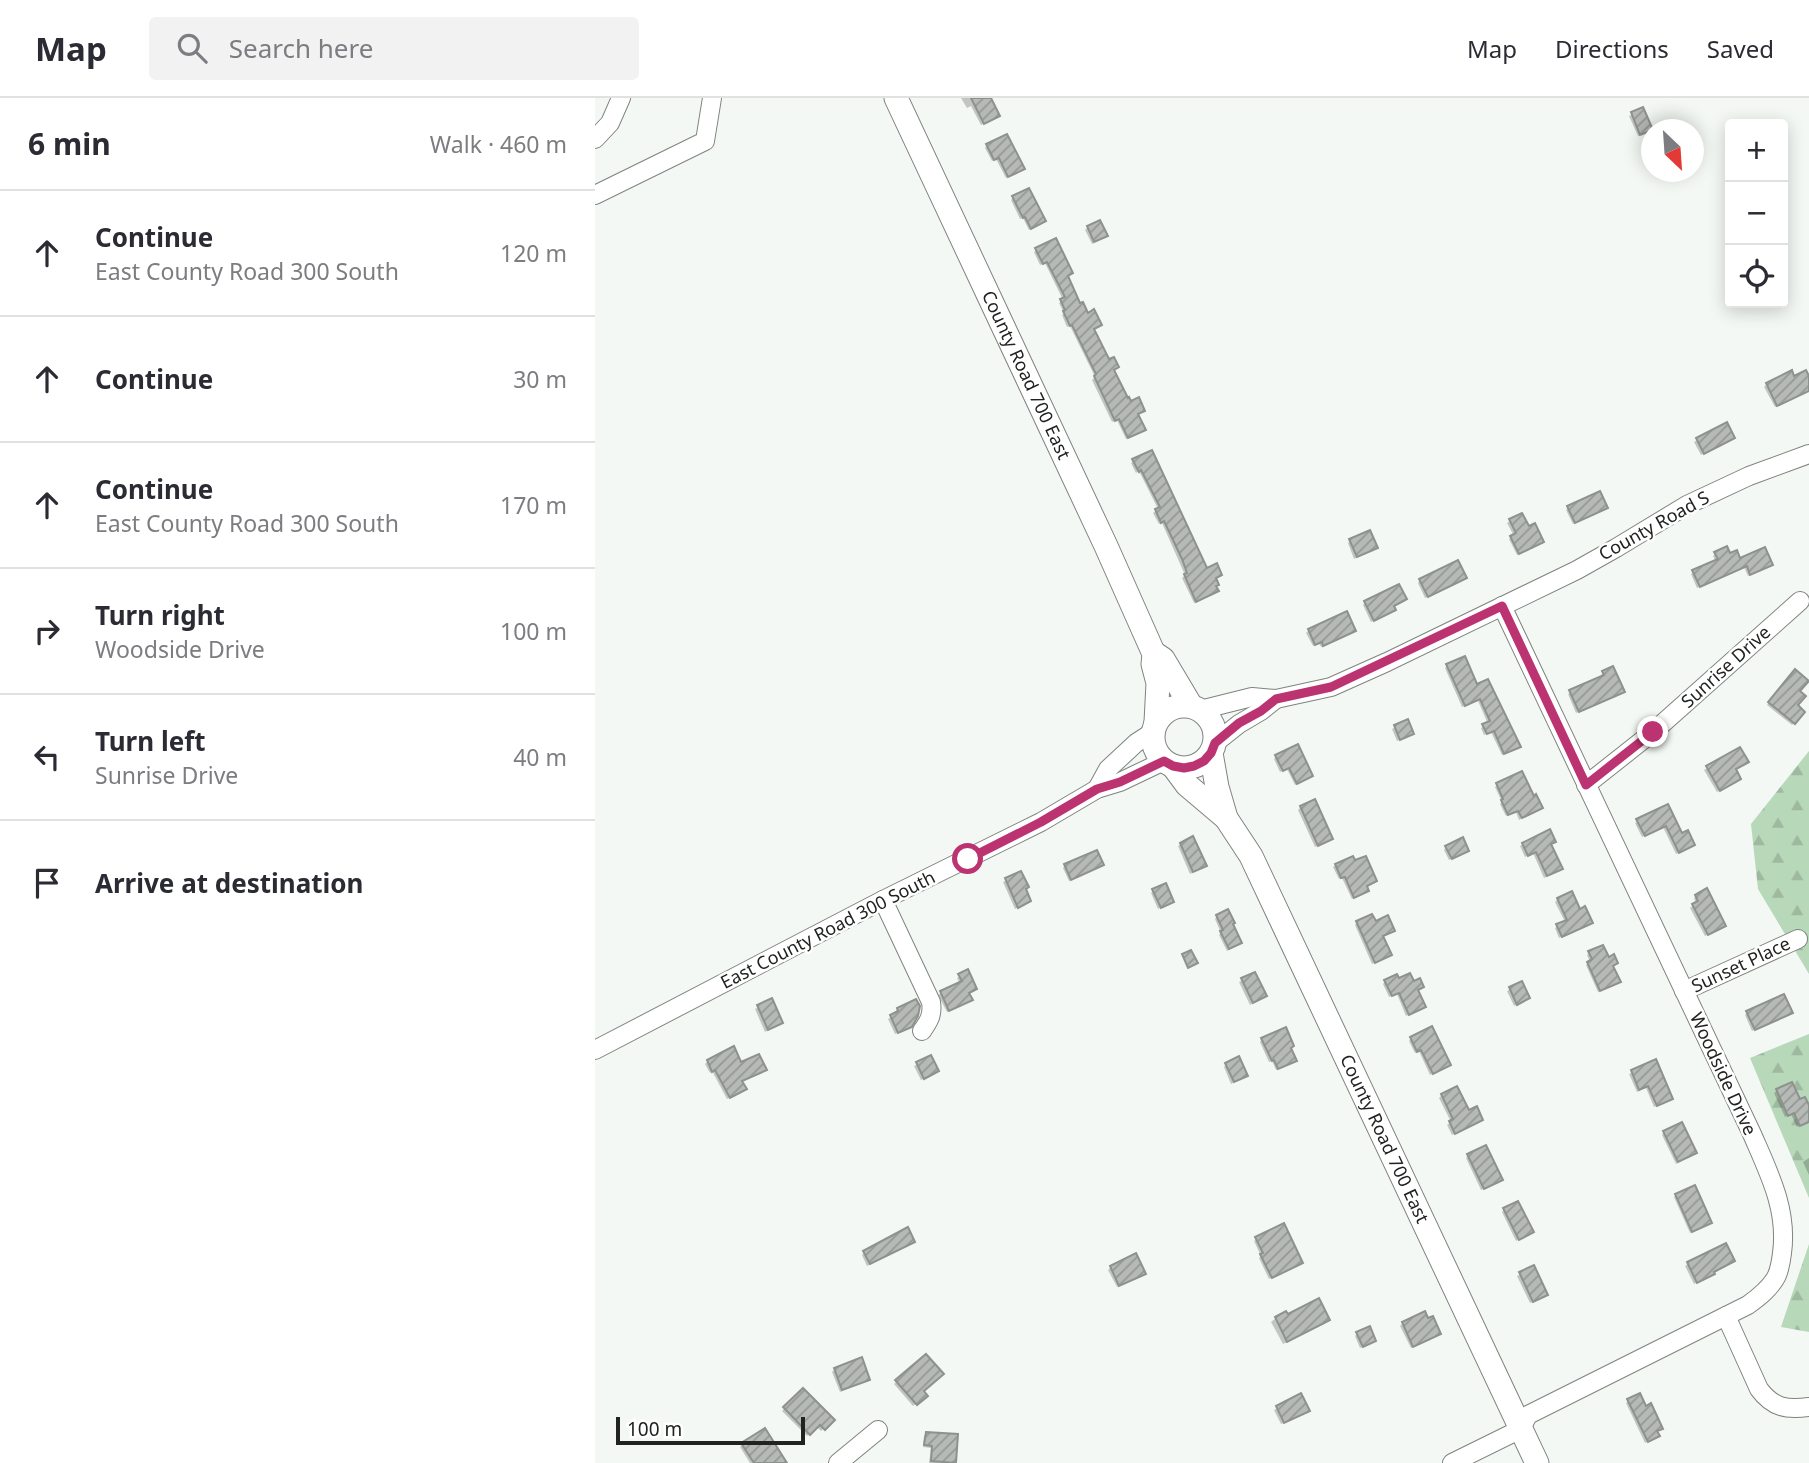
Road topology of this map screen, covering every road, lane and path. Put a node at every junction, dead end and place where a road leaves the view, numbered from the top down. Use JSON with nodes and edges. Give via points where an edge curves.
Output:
{"nodes":[{"id":1,"x":621,"y":98,"type":"edge"},
{"id":2,"x":712,"y":98,"type":"edge"},
{"id":3,"x":896,"y":98,"type":"edge"},
{"id":4,"x":595,"y":139,"type":"edge"},
{"id":5,"x":595,"y":195,"type":"edge"},
{"id":6,"x":1809,"y":454,"type":"edge"},
{"id":7,"x":1800,"y":601,"type":"dead end"},
{"id":8,"x":1502,"y":606,"type":"junction"},
{"id":9,"x":1154,"y":654,"type":"junction"},
{"id":10,"x":1276,"y":699,"type":"junction"},
{"id":11,"x":1195,"y":708,"type":"junction"},
{"id":12,"x":1155,"y":727,"type":"junction"},
{"id":13,"x":1213,"y":748,"type":"junction"},
{"id":14,"x":1168,"y":763,"type":"junction"},
{"id":15,"x":1586,"y":785,"type":"junction"},
{"id":16,"x":1097,"y":789,"type":"junction"},
{"id":17,"x":1226,"y":818,"type":"junction"},
{"id":18,"x":883,"y":900,"type":"junction"},
{"id":19,"x":1798,"y":939,"type":"dead end"},
{"id":20,"x":1684,"y":991,"type":"junction"},
{"id":21,"x":922,"y":1031,"type":"dead end"},
{"id":22,"x":595,"y":1049,"type":"edge"},
{"id":23,"x":1727,"y":1316,"type":"junction"},
{"id":24,"x":1809,"y":1408,"type":"edge"},
{"id":25,"x":1521,"y":1429,"type":"junction"},
{"id":26,"x":878,"y":1430,"type":"dead end"},
{"id":27,"x":838,"y":1463,"type":"edge"},
{"id":28,"x":1452,"y":1463,"type":"edge"},
{"id":29,"x":1537,"y":1463,"type":"edge"}],
"edges":[{"from":1,"to":4,"type":"street","via":[[610,123]]},
{"from":2,"to":5,"type":"street","via":[[705,141]]},
{"from":3,"to":9,"type":"main road","name":"County Road 700 East"},
{"from":6,"to":8,"type":"street","name":"County Road S","via":[[1687,505],[1616,548]]},
{"from":7,"to":15,"type":"street","name":"Sunrise Drive"},
{"from":8,"to":10,"type":"street","via":[[1331,687]]},
{"from":8,"to":15,"type":"street","name":"Woodside Drive"},
{"from":9,"to":11,"type":"main road","name":"County Road 700 East","via":[[1163,659]]},
{"from":9,"to":12,"type":"main road","name":"County Road 700 East","via":[[1158,683]]},
{"from":10,"to":11,"type":"street","via":[[1252,697]]},
{"from":10,"to":13,"type":"street","via":[[1239,723]]},
{"from":11,"to":12,"type":"main road","via":[[1171,708]]},
{"from":11,"to":13,"type":"main road","via":[[1213,724]]},
{"from":12,"to":14,"type":"main road","via":[[1153,743]]},
{"from":12,"to":16,"type":"street","name":"East County Road 300 South","via":[[1108,769]]},
{"from":13,"to":14,"type":"main road","via":[[1194,766]]},
{"from":13,"to":17,"type":"main road","name":"County Road 700 East"},
{"from":14,"to":16,"type":"street","name":"East County Road 300 South"},
{"from":14,"to":17,"type":"main road","name":"County Road 700 East"},
{"from":15,"to":20,"type":"street","name":"Woodside Drive"},
{"from":16,"to":18,"type":"street","name":"East County Road 300 South","via":[[1041,822]]},
{"from":17,"to":25,"type":"main road","name":"County Road 700 East","via":[[1251,856]]},
{"from":18,"to":21,"type":"street","via":[[931,1002],[933,1011]]},
{"from":18,"to":22,"type":"street","name":"East County Road 300 South"},
{"from":19,"to":20,"type":"street","name":"Sunset Place"},
{"from":20,"to":23,"type":"street","name":"Woodside Drive","via":[[1752,1134],[1783,1218],[1785,1236],[1776,1277],[1764,1293]]},
{"from":23,"to":24,"type":"street","via":[[1766,1398],[1783,1407]]},
{"from":23,"to":25,"type":"street","name":"Woodside Drive","via":[[1528,1415]]},
{"from":25,"to":28,"type":"street","name":"Woodside Drive"},
{"from":25,"to":29,"type":"main road","name":"County Road 700 East"},
{"from":26,"to":27,"type":"street"}]}
